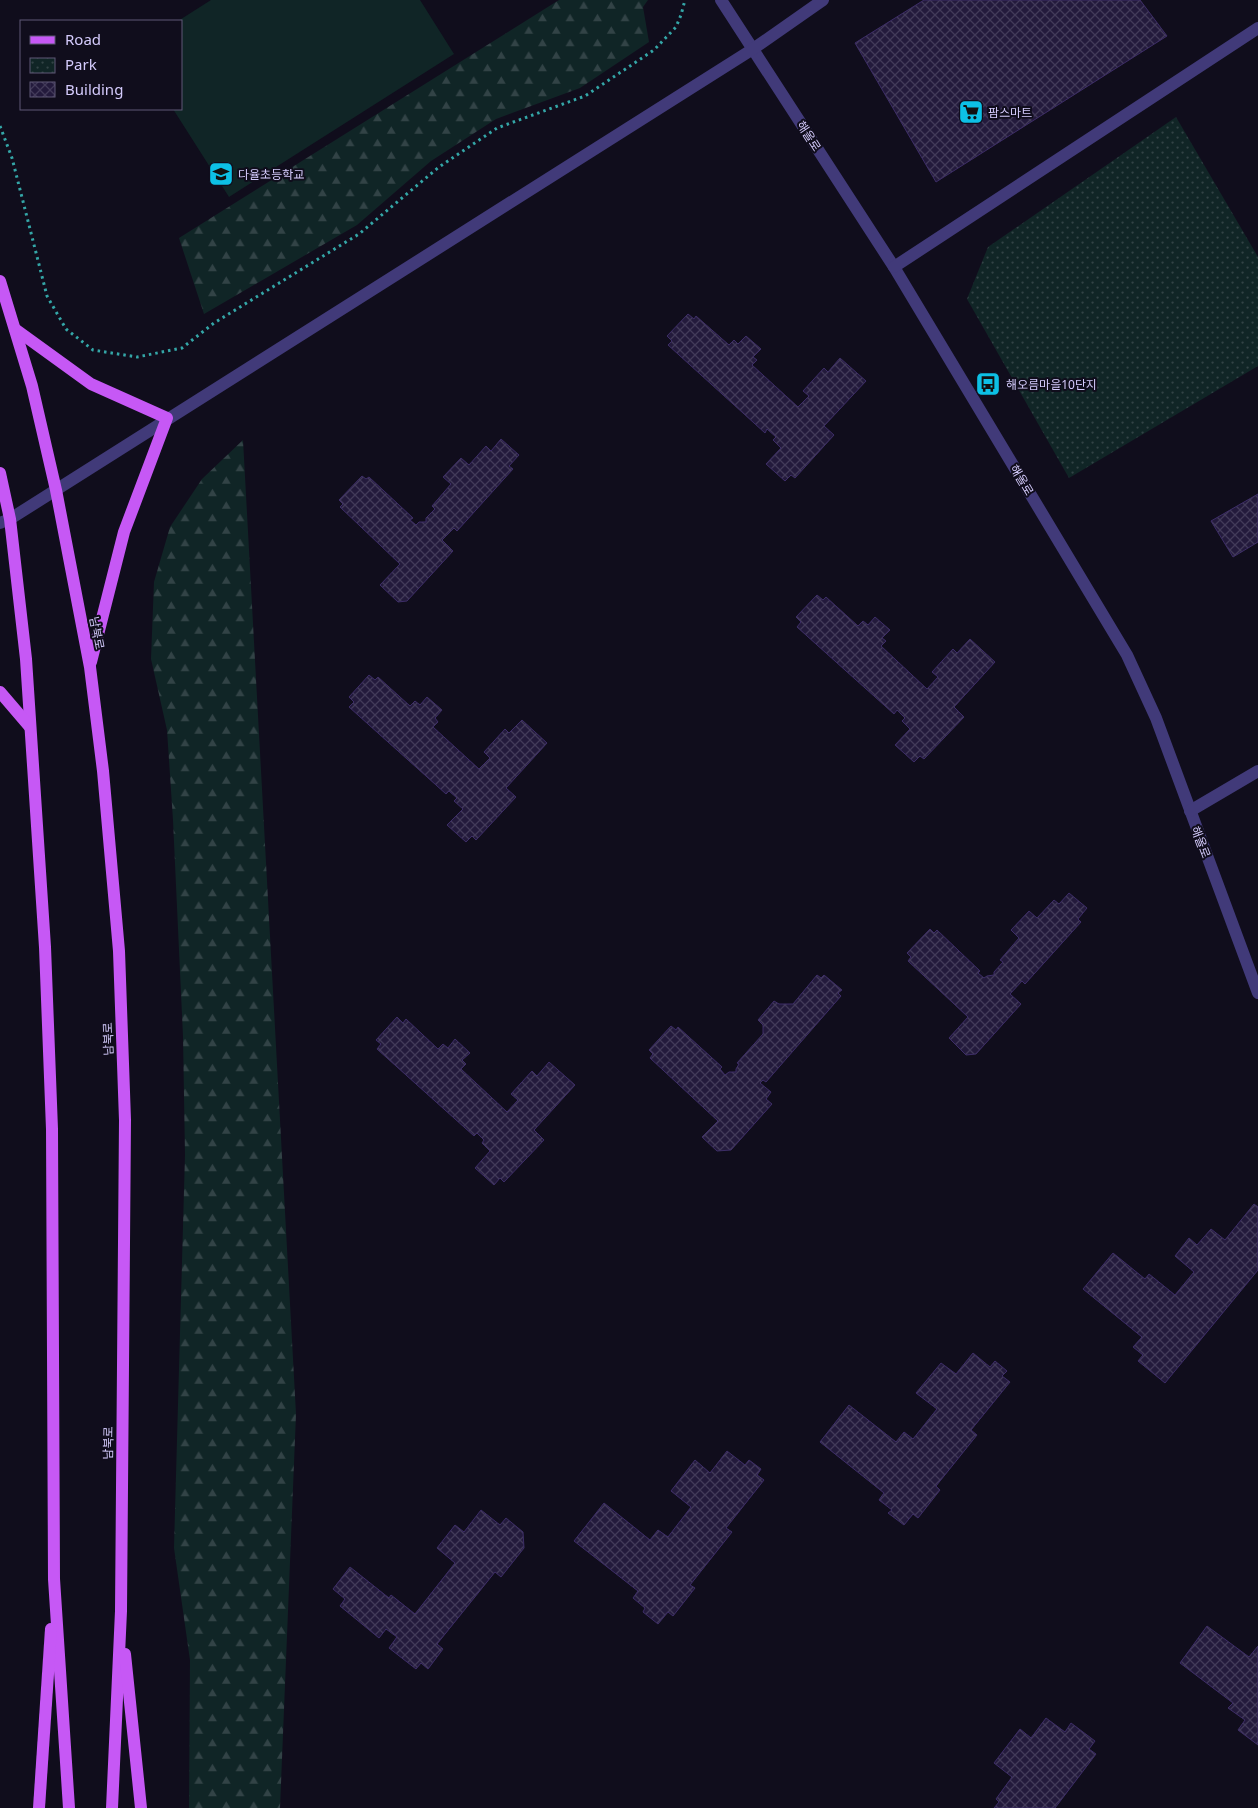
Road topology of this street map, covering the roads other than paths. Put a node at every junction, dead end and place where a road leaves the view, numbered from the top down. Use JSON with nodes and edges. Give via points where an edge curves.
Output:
{"nodes":[{"id":1,"x":721,"y":0,"type":"edge"},
{"id":2,"x":823,"y":0,"type":"edge"},
{"id":3,"x":1258,"y":28,"type":"edge"},
{"id":4,"x":753,"y":48,"type":"junction"},
{"id":5,"x":894,"y":267,"type":"junction"},
{"id":6,"x":0,"y":281,"type":"edge"},
{"id":7,"x":15,"y":328,"type":"junction"},
{"id":8,"x":167,"y":418,"type":"junction"},
{"id":9,"x":0,"y":473,"type":"edge"},
{"id":10,"x":56,"y":490,"type":"junction"},
{"id":11,"x":5,"y":521,"type":"edge"},
{"id":12,"x":90,"y":667,"type":"junction"},
{"id":13,"x":0,"y":692,"type":"edge"},
{"id":14,"x":30,"y":727,"type":"junction"},
{"id":15,"x":1258,"y":771,"type":"edge"},
{"id":16,"x":1190,"y":811,"type":"junction"},
{"id":17,"x":1258,"y":993,"type":"edge"},
{"id":18,"x":54,"y":1579,"type":"junction"},
{"id":19,"x":121,"y":1611,"type":"junction"},
{"id":20,"x":39,"y":1808,"type":"edge"},
{"id":21,"x":69,"y":1808,"type":"edge"},
{"id":22,"x":112,"y":1808,"type":"edge"},
{"id":23,"x":141,"y":1808,"type":"edge"}],
"edges":[{"from":1,"to":4,"type":"street","name":"해올로"},
{"from":2,"to":4,"type":"street"},
{"from":3,"to":5,"type":"street"},
{"from":4,"to":5,"type":"street","name":"해올로"},
{"from":4,"to":8,"type":"street"},
{"from":5,"to":16,"type":"street","name":"해올로","via":[[1127,655],[1156,718]]},
{"from":6,"to":7,"type":"main road","name":"남북로"},
{"from":7,"to":8,"type":"main road","via":[[91,384]]},
{"from":7,"to":10,"type":"main road","name":"남북로"},
{"from":8,"to":10,"type":"street"},
{"from":8,"to":12,"type":"main road","via":[[124,532]]},
{"from":9,"to":11,"type":"main road"},
{"from":10,"to":11,"type":"street"},
{"from":10,"to":12,"type":"main road","name":"남북로"},
{"from":11,"to":14,"type":"main road","via":[[26,659]]},
{"from":12,"to":19,"type":"main road","name":"남북로","via":[[119,951],[124,1100]]},
{"from":13,"to":14,"type":"main road"},
{"from":14,"to":18,"type":"main road","via":[[45,947],[52,1129]]},
{"from":15,"to":16,"type":"street"},
{"from":16,"to":17,"type":"street","name":"해올로"},
{"from":18,"to":20,"type":"main road"},
{"from":18,"to":21,"type":"main road"},
{"from":19,"to":22,"type":"main road","name":"남북로"},
{"from":19,"to":23,"type":"main road"}]}
